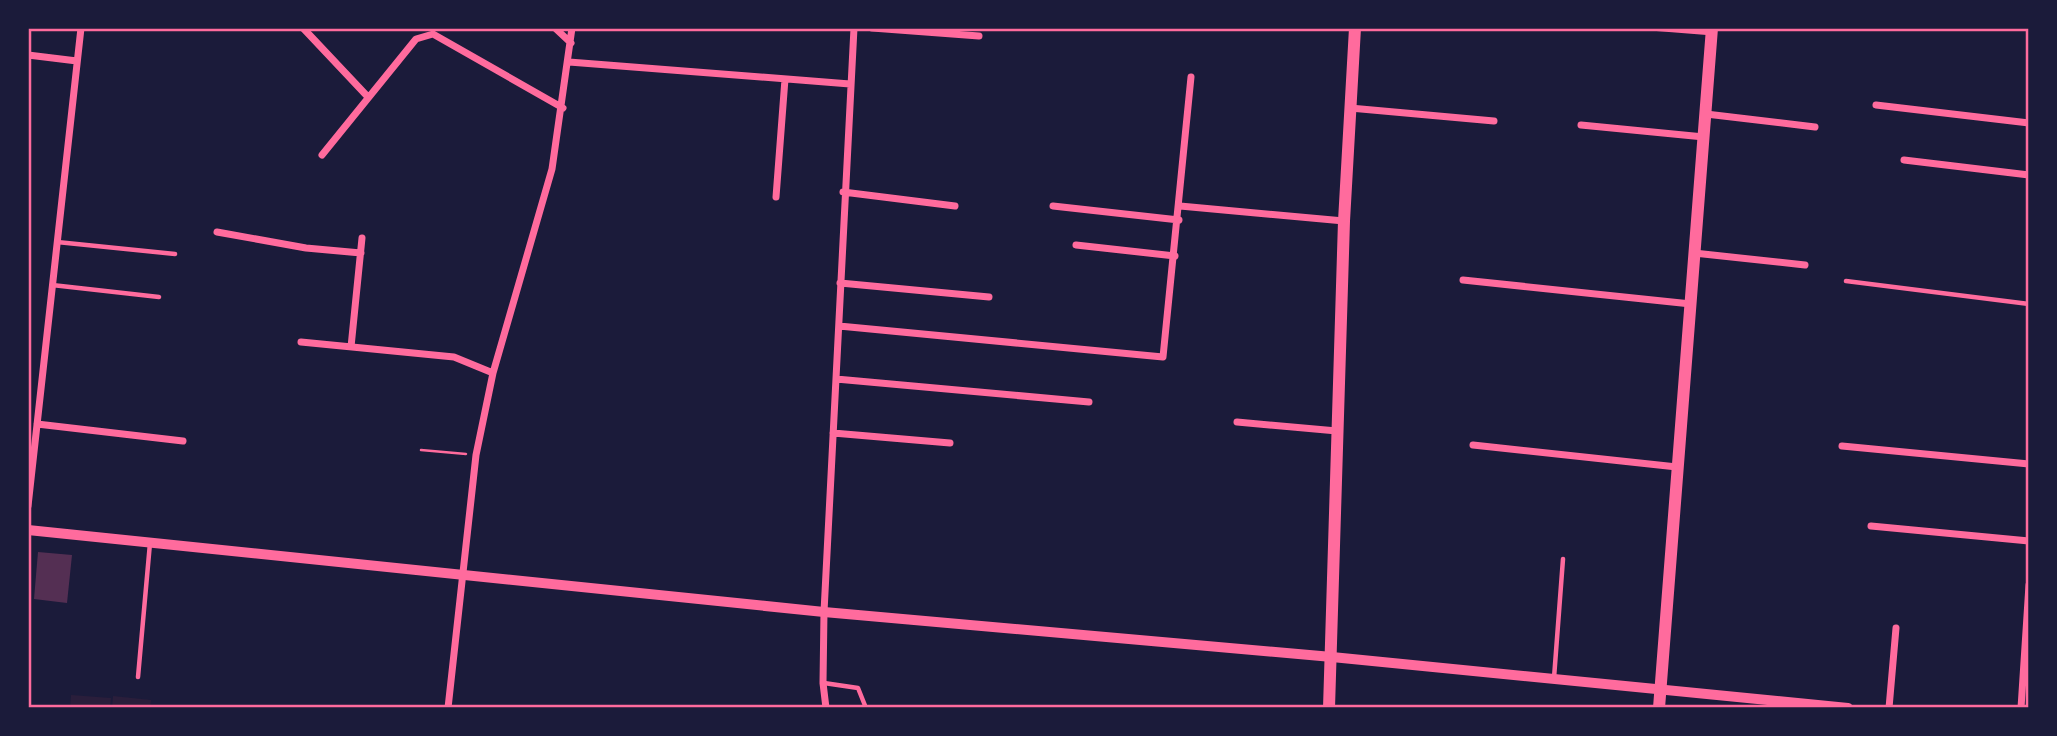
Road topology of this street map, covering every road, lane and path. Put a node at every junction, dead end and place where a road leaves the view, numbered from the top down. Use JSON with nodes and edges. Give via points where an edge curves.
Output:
{"nodes":[{"id":1,"x":81,"y":28,"type":"edge"},
{"id":2,"x":303,"y":28,"type":"edge"},
{"id":3,"x":555,"y":28,"type":"edge"},
{"id":4,"x":572,"y":28,"type":"edge"},
{"id":5,"x":854,"y":28,"type":"edge"},
{"id":6,"x":872,"y":28,"type":"edge"},
{"id":7,"x":1354,"y":28,"type":"edge"},
{"id":8,"x":1647,"y":28,"type":"edge"},
{"id":9,"x":1712,"y":30,"type":"edge"},
{"id":10,"x":979,"y":36,"type":"dead end"},
{"id":11,"x":571,"y":43,"type":"junction"},
{"id":12,"x":28,"y":55,"type":"edge"},
{"id":13,"x":77,"y":61,"type":"junction"},
{"id":14,"x":569,"y":62,"type":"junction"},
{"id":15,"x":1191,"y":77,"type":"dead end"},
{"id":16,"x":785,"y":79,"type":"junction"},
{"id":17,"x":850,"y":84,"type":"junction"},
{"id":18,"x":368,"y":97,"type":"junction"},
{"id":19,"x":1876,"y":105,"type":"dead end"},
{"id":20,"x":563,"y":108,"type":"junction"},
{"id":21,"x":1350,"y":108,"type":"junction"},
{"id":22,"x":1706,"y":114,"type":"junction"},
{"id":23,"x":1494,"y":121,"type":"dead end"},
{"id":24,"x":2029,"y":123,"type":"edge"},
{"id":25,"x":1581,"y":125,"type":"dead end"},
{"id":26,"x":1815,"y":127,"type":"dead end"},
{"id":27,"x":1704,"y":137,"type":"junction"},
{"id":28,"x":322,"y":155,"type":"dead end"},
{"id":29,"x":1904,"y":160,"type":"dead end"},
{"id":30,"x":2029,"y":175,"type":"edge"},
{"id":31,"x":843,"y":192,"type":"junction"},
{"id":32,"x":776,"y":197,"type":"dead end"},
{"id":33,"x":954,"y":206,"type":"dead end"},
{"id":34,"x":1052,"y":206,"type":"dead end"},
{"id":35,"x":1180,"y":206,"type":"junction"},
{"id":36,"x":1179,"y":220,"type":"junction"},
{"id":37,"x":1344,"y":221,"type":"junction"},
{"id":38,"x":217,"y":232,"type":"dead end"},
{"id":39,"x":362,"y":238,"type":"dead end"},
{"id":40,"x":55,"y":242,"type":"junction"},
{"id":41,"x":1076,"y":245,"type":"dead end"},
{"id":42,"x":360,"y":253,"type":"junction"},
{"id":43,"x":1694,"y":253,"type":"junction"},
{"id":44,"x":175,"y":254,"type":"dead end"},
{"id":45,"x":1175,"y":256,"type":"junction"},
{"id":46,"x":1805,"y":265,"type":"dead end"},
{"id":47,"x":1463,"y":280,"type":"dead end"},
{"id":48,"x":1846,"y":281,"type":"dead end"},
{"id":49,"x":840,"y":282,"type":"junction"},
{"id":50,"x":51,"y":285,"type":"junction"},
{"id":51,"x":159,"y":297,"type":"dead end"},
{"id":52,"x":989,"y":297,"type":"dead end"},
{"id":53,"x":1691,"y":304,"type":"junction"},
{"id":54,"x":2029,"y":304,"type":"edge"},
{"id":55,"x":839,"y":327,"type":"junction"},
{"id":56,"x":301,"y":342,"type":"dead end"},
{"id":57,"x":351,"y":347,"type":"junction"},
{"id":58,"x":493,"y":373,"type":"junction"},
{"id":59,"x":836,"y":379,"type":"junction"},
{"id":60,"x":1089,"y":402,"type":"dead end"},
{"id":61,"x":1237,"y":422,"type":"dead end"},
{"id":62,"x":37,"y":424,"type":"junction"},
{"id":63,"x":1337,"y":431,"type":"junction"},
{"id":64,"x":833,"y":433,"type":"junction"},
{"id":65,"x":183,"y":441,"type":"dead end"},
{"id":66,"x":950,"y":443,"type":"dead end"},
{"id":67,"x":1473,"y":445,"type":"dead end"},
{"id":68,"x":1842,"y":446,"type":"dead end"},
{"id":69,"x":421,"y":450,"type":"dead end"},
{"id":70,"x":476,"y":455,"type":"junction"},
{"id":71,"x":2029,"y":464,"type":"edge"},
{"id":72,"x":1677,"y":467,"type":"junction"},
{"id":73,"x":28,"y":506,"type":"edge"},
{"id":74,"x":1871,"y":526,"type":"dead end"},
{"id":75,"x":28,"y":530,"type":"edge"},
{"id":76,"x":2029,"y":541,"type":"edge"},
{"id":77,"x":150,"y":543,"type":"junction"},
{"id":78,"x":1563,"y":559,"type":"dead end"},
{"id":79,"x":461,"y":574,"type":"junction"},
{"id":80,"x":2029,"y":585,"type":"edge"},
{"id":81,"x":824,"y":612,"type":"junction"},
{"id":82,"x":1896,"y":628,"type":"dead end"},
{"id":83,"x":2028,"y":634,"type":"edge"},
{"id":84,"x":1332,"y":657,"type":"junction"},
{"id":85,"x":138,"y":677,"type":"dead end"},
{"id":86,"x":1554,"y":679,"type":"junction"},
{"id":87,"x":823,"y":682,"type":"junction"},
{"id":88,"x":1659,"y":689,"type":"junction"},
{"id":89,"x":448,"y":708,"type":"edge"},
{"id":90,"x":826,"y":708,"type":"edge"},
{"id":91,"x":866,"y":708,"type":"edge"},
{"id":92,"x":1329,"y":708,"type":"edge"},
{"id":93,"x":1659,"y":708,"type":"edge"},
{"id":94,"x":1848,"y":708,"type":"edge"},
{"id":95,"x":1889,"y":708,"type":"edge"},
{"id":96,"x":2021,"y":708,"type":"edge"}],
"edges":[{"from":1,"to":13,"type":"street"},
{"from":2,"to":18,"type":"street"},
{"from":3,"to":11,"type":"street"},
{"from":4,"to":11,"type":"street"},
{"from":5,"to":17,"type":"street"},
{"from":6,"to":10,"type":"street"},
{"from":7,"to":21,"type":"main road"},
{"from":8,"to":9,"type":"lane"},
{"from":9,"to":22,"type":"main road"},
{"from":11,"to":14,"type":"street"},
{"from":12,"to":13,"type":"street"},
{"from":13,"to":40,"type":"street"},
{"from":14,"to":16,"type":"street"},
{"from":14,"to":20,"type":"street"},
{"from":15,"to":35,"type":"street"},
{"from":16,"to":17,"type":"street"},
{"from":16,"to":32,"type":"street"},
{"from":17,"to":31,"type":"street"},
{"from":18,"to":20,"type":"street","via":[[416,39],[433,34]]},
{"from":18,"to":28,"type":"street"},
{"from":19,"to":24,"type":"street"},
{"from":20,"to":58,"type":"street","via":[[552,169]]},
{"from":21,"to":23,"type":"street"},
{"from":21,"to":37,"type":"main road"},
{"from":22,"to":26,"type":"street"},
{"from":22,"to":27,"type":"main road"},
{"from":25,"to":27,"type":"street"},
{"from":27,"to":43,"type":"main road"},
{"from":29,"to":30,"type":"street"},
{"from":31,"to":33,"type":"street"},
{"from":31,"to":49,"type":"street"},
{"from":34,"to":36,"type":"street"},
{"from":35,"to":36,"type":"street"},
{"from":35,"to":37,"type":"street"},
{"from":36,"to":45,"type":"street"},
{"from":37,"to":63,"type":"main road"},
{"from":38,"to":42,"type":"street"},
{"from":39,"to":42,"type":"street"},
{"from":40,"to":44,"type":"lane"},
{"from":40,"to":50,"type":"street"},
{"from":41,"to":45,"type":"street"},
{"from":42,"to":57,"type":"street"},
{"from":43,"to":46,"type":"street"},
{"from":43,"to":53,"type":"main road"},
{"from":45,"to":55,"type":"street","via":[[1166,350],[1161,358]]},
{"from":47,"to":53,"type":"street"},
{"from":48,"to":54,"type":"lane"},
{"from":49,"to":52,"type":"street"},
{"from":49,"to":55,"type":"street"},
{"from":50,"to":51,"type":"lane"},
{"from":50,"to":62,"type":"street"},
{"from":53,"to":72,"type":"main road"},
{"from":55,"to":59,"type":"street"},
{"from":56,"to":57,"type":"street"},
{"from":57,"to":58,"type":"street","via":[[454,357]]},
{"from":58,"to":70,"type":"street"},
{"from":59,"to":60,"type":"street"},
{"from":59,"to":64,"type":"street"},
{"from":61,"to":63,"type":"street"},
{"from":62,"to":65,"type":"street"},
{"from":62,"to":73,"type":"street"},
{"from":63,"to":84,"type":"main road"},
{"from":64,"to":66,"type":"street"},
{"from":64,"to":81,"type":"street"},
{"from":67,"to":72,"type":"street"},
{"from":68,"to":71,"type":"street"},
{"from":69,"to":70,"type":"path"},
{"from":70,"to":79,"type":"street"},
{"from":72,"to":88,"type":"main road"},
{"from":74,"to":76,"type":"street"},
{"from":75,"to":77,"type":"street"},
{"from":77,"to":79,"type":"street"},
{"from":77,"to":85,"type":"lane"},
{"from":78,"to":86,"type":"lane"},
{"from":79,"to":81,"type":"street"},
{"from":79,"to":89,"type":"street"},
{"from":80,"to":83,"type":"street"},
{"from":81,"to":84,"type":"street"},
{"from":81,"to":87,"type":"street"},
{"from":82,"to":95,"type":"street"},
{"from":83,"to":96,"type":"street"},
{"from":84,"to":86,"type":"street"},
{"from":84,"to":92,"type":"main road"},
{"from":86,"to":88,"type":"street"},
{"from":87,"to":90,"type":"street"},
{"from":87,"to":91,"type":"lane","via":[[859,688]]},
{"from":88,"to":93,"type":"main road"},
{"from":88,"to":94,"type":"street"}]}
